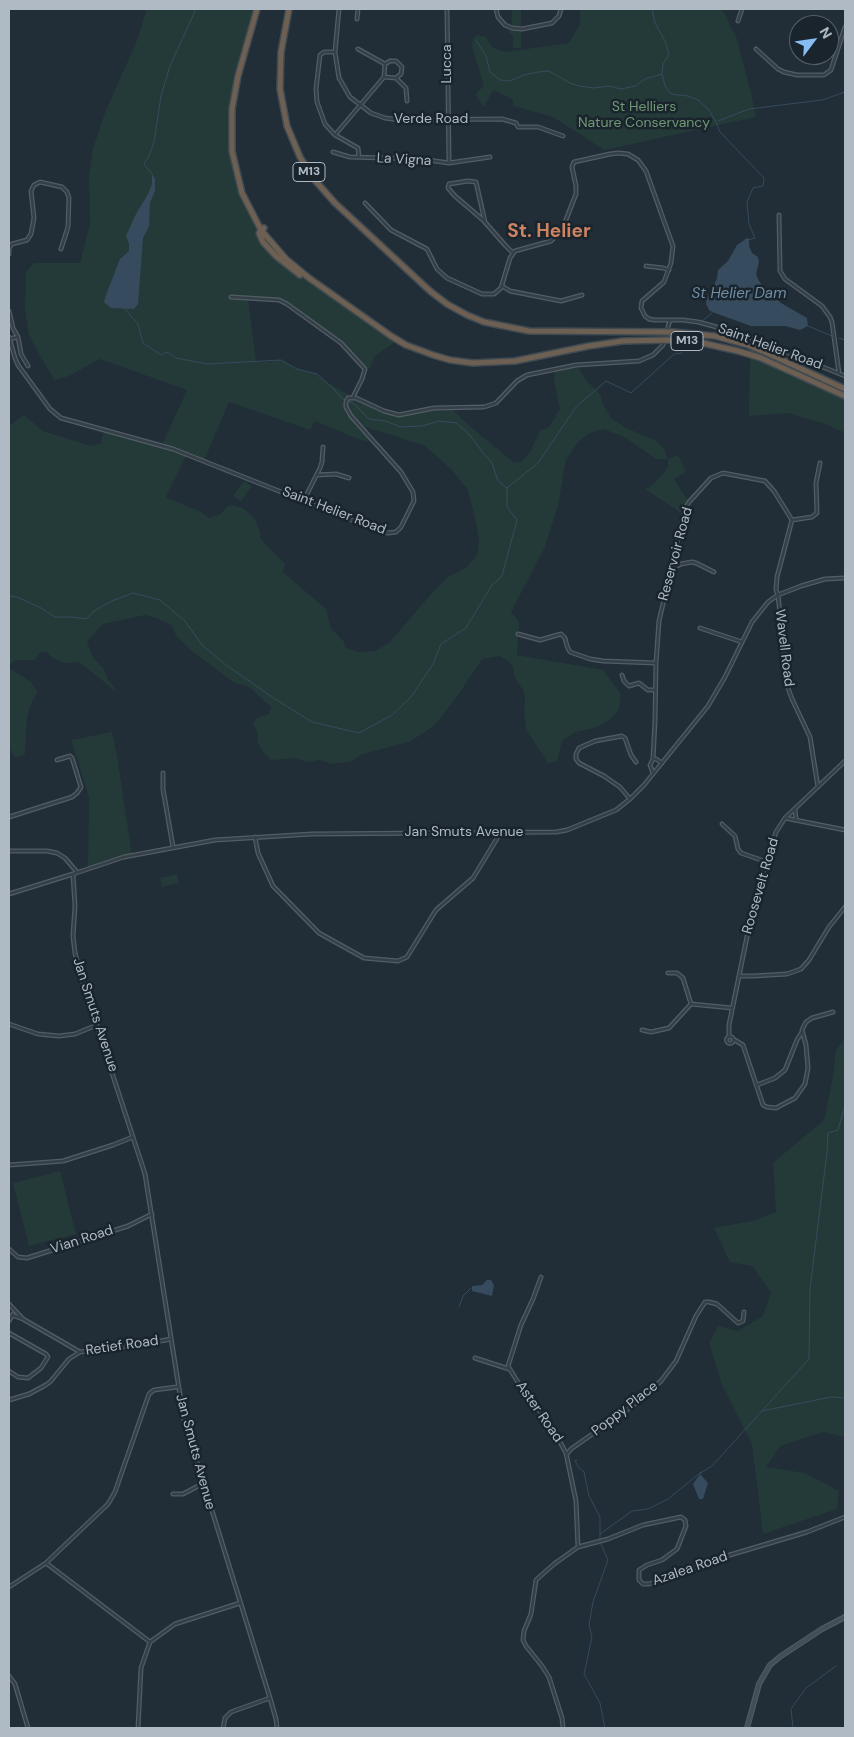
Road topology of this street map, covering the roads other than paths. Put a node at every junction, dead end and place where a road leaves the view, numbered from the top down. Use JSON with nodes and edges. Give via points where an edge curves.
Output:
{"nodes":[{"id":1,"x":257,"y":9,"type":"edge"},
{"id":2,"x":289,"y":9,"type":"edge"},
{"id":3,"x":339,"y":9,"type":"edge"},
{"id":4,"x":358,"y":9,"type":"edge"},
{"id":5,"x":448,"y":9,"type":"edge"},
{"id":6,"x":496,"y":9,"type":"edge"},
{"id":7,"x":561,"y":9,"type":"edge"},
{"id":8,"x":742,"y":9,"type":"edge"},
{"id":9,"x":357,"y":18,"type":"dead end"},
{"id":10,"x":738,"y":22,"type":"dead end"},
{"id":11,"x":845,"y":27,"type":"edge"},
{"id":12,"x":756,"y":49,"type":"dead end"},
{"id":13,"x":358,"y":50,"type":"dead end"},
{"id":14,"x":335,"y":52,"type":"junction"},
{"id":15,"x":384,"y":64,"type":"junction"},
{"id":16,"x":384,"y":78,"type":"junction"},
{"id":17,"x":396,"y":78,"type":"junction"},
{"id":18,"x":407,"y":101,"type":"dead end"},
{"id":19,"x":360,"y":106,"type":"junction"},
{"id":20,"x":448,"y":119,"type":"junction"},
{"id":21,"x":335,"y":135,"type":"junction"},
{"id":22,"x":563,"y":136,"type":"dead end"},
{"id":23,"x":333,"y":152,"type":"dead end"},
{"id":24,"x":359,"y":157,"type":"junction"},
{"id":25,"x":490,"y":157,"type":"dead end"},
{"id":26,"x":449,"y":162,"type":"junction"},
{"id":27,"x":365,"y":204,"type":"dead end"},
{"id":28,"x":779,"y":214,"type":"dead end"},
{"id":29,"x":485,"y":222,"type":"junction"},
{"id":30,"x":61,"y":249,"type":"dead end"},
{"id":31,"x":514,"y":252,"type":"junction"},
{"id":32,"x":9,"y":254,"type":"edge"},
{"id":33,"x":646,"y":266,"type":"dead end"},
{"id":34,"x":669,"y":270,"type":"junction"},
{"id":35,"x":502,"y":286,"type":"junction"},
{"id":36,"x":582,"y":295,"type":"dead end"},
{"id":37,"x":231,"y":297,"type":"dead end"},
{"id":38,"x":9,"y":311,"type":"edge"},
{"id":39,"x":670,"y":320,"type":"junction"},
{"id":40,"x":668,"y":327,"type":"tunnel mouth"},
{"id":41,"x":18,"y":337,"type":"junction"},
{"id":42,"x":9,"y":338,"type":"edge"},
{"id":43,"x":663,"y":346,"type":"tunnel mouth"},
{"id":44,"x":28,"y":366,"type":"dead end"},
{"id":45,"x":839,"y":373,"type":"junction"},
{"id":46,"x":845,"y":376,"type":"edge"},
{"id":47,"x":845,"y":389,"type":"edge"},
{"id":48,"x":845,"y":396,"type":"edge"},
{"id":49,"x":353,"y":397,"type":"junction"},
{"id":50,"x":323,"y":447,"type":"dead end"},
{"id":51,"x":820,"y":463,"type":"dead end"},
{"id":52,"x":318,"y":474,"type":"junction"},
{"id":53,"x":349,"y":478,"type":"dead end"},
{"id":54,"x":304,"y":500,"type":"junction"},
{"id":55,"x":792,"y":520,"type":"junction"},
{"id":56,"x":672,"y":569,"type":"junction"},
{"id":57,"x":714,"y":572,"type":"dead end"},
{"id":58,"x":845,"y":578,"type":"edge"},
{"id":59,"x":778,"y":595,"type":"junction"},
{"id":60,"x":700,"y":628,"type":"dead end"},
{"id":61,"x":518,"y":634,"type":"dead end"},
{"id":62,"x":742,"y":642,"type":"junction"},
{"id":63,"x":656,"y":663,"type":"junction"},
{"id":64,"x":622,"y":675,"type":"dead end"},
{"id":65,"x":656,"y":690,"type":"junction"},
{"id":66,"x":653,"y":759,"type":"junction"},
{"id":67,"x":57,"y":760,"type":"dead end"},
{"id":68,"x":845,"y":761,"type":"edge"},
{"id":69,"x":636,"y":762,"type":"dead end"},
{"id":70,"x":662,"y":763,"type":"junction"},
{"id":71,"x":163,"y":773,"type":"dead end"},
{"id":72,"x":654,"y":774,"type":"junction"},
{"id":73,"x":818,"y":787,"type":"junction"},
{"id":74,"x":630,"y":799,"type":"junction"},
{"id":75,"x":795,"y":808,"type":"junction"},
{"id":76,"x":9,"y":817,"type":"edge"},
{"id":77,"x":785,"y":818,"type":"junction"},
{"id":78,"x":796,"y":820,"type":"junction"},
{"id":79,"x":722,"y":824,"type":"dead end"},
{"id":80,"x":845,"y":830,"type":"edge"},
{"id":81,"x":501,"y":832,"type":"junction"},
{"id":82,"x":255,"y":837,"type":"junction"},
{"id":83,"x":173,"y":847,"type":"junction"},
{"id":84,"x":9,"y":851,"type":"edge"},
{"id":85,"x":767,"y":862,"type":"junction"},
{"id":86,"x":77,"y":872,"type":"junction"},
{"id":87,"x":73,"y":874,"type":"junction"},
{"id":88,"x":9,"y":894,"type":"edge"},
{"id":89,"x":845,"y":907,"type":"edge"},
{"id":90,"x":668,"y":973,"type":"dead end"},
{"id":91,"x":739,"y":976,"type":"junction"},
{"id":92,"x":691,"y":1004,"type":"junction"},
{"id":93,"x":732,"y":1008,"type":"junction"},
{"id":94,"x":833,"y":1012,"type":"dead end"},
{"id":95,"x":9,"y":1024,"type":"edge"},
{"id":96,"x":97,"y":1025,"type":"junction"},
{"id":97,"x":642,"y":1030,"type":"dead end"},
{"id":98,"x":802,"y":1032,"type":"junction"},
{"id":99,"x":729,"y":1037,"type":"junction"},
{"id":100,"x":733,"y":1039,"type":"junction"},
{"id":101,"x":757,"y":1085,"type":"junction"},
{"id":102,"x":134,"y":1137,"type":"junction"},
{"id":103,"x":9,"y":1164,"type":"edge"},
{"id":104,"x":152,"y":1214,"type":"junction"},
{"id":105,"x":9,"y":1249,"type":"edge"},
{"id":106,"x":541,"y":1277,"type":"dead end"},
{"id":107,"x":9,"y":1304,"type":"edge"},
{"id":108,"x":14,"y":1311,"type":"junction"},
{"id":109,"x":744,"y":1312,"type":"dead end"},
{"id":110,"x":12,"y":1315,"type":"junction"},
{"id":111,"x":23,"y":1319,"type":"junction"},
{"id":112,"x":9,"y":1321,"type":"edge"},
{"id":113,"x":9,"y":1334,"type":"edge"},
{"id":114,"x":170,"y":1339,"type":"junction"},
{"id":115,"x":80,"y":1352,"type":"junction"},
{"id":116,"x":475,"y":1358,"type":"dead end"},
{"id":117,"x":509,"y":1369,"type":"junction"},
{"id":118,"x":9,"y":1371,"type":"edge"},
{"id":119,"x":177,"y":1387,"type":"junction"},
{"id":120,"x":9,"y":1400,"type":"edge"},
{"id":121,"x":567,"y":1454,"type":"junction"},
{"id":122,"x":202,"y":1484,"type":"junction"},
{"id":123,"x":173,"y":1494,"type":"dead end"},
{"id":124,"x":845,"y":1517,"type":"edge"},
{"id":125,"x":578,"y":1547,"type":"junction"},
{"id":126,"x":46,"y":1564,"type":"junction"},
{"id":127,"x":9,"y":1587,"type":"edge"},
{"id":128,"x":240,"y":1604,"type":"junction"},
{"id":129,"x":845,"y":1617,"type":"edge"},
{"id":130,"x":150,"y":1642,"type":"junction"},
{"id":131,"x":9,"y":1676,"type":"edge"},
{"id":132,"x":270,"y":1698,"type":"junction"},
{"id":133,"x":28,"y":1728,"type":"edge"},
{"id":134,"x":138,"y":1728,"type":"edge"},
{"id":135,"x":224,"y":1728,"type":"edge"},
{"id":136,"x":277,"y":1728,"type":"edge"},
{"id":137,"x":563,"y":1728,"type":"edge"},
{"id":138,"x":747,"y":1728,"type":"edge"}],
"edges":[{"from":1,"to":48,"type":"highway","number":"M13","via":[[234,94],[231,129],[232,151],[249,208],[286,259],[391,336],[422,351],[468,363],[515,361],[623,341],[698,342],[738,351],[780,366]]},
{"from":2,"to":47,"type":"highway","number":"M13","via":[[281,52],[280,89],[287,126],[298,152],[313,178],[335,203],[447,304],[484,322],[512,329],[673,332],[722,338],[767,353]]},
{"from":3,"to":14,"type":"street","name":"Verde Road"},
{"from":4,"to":9,"type":"street"},
{"from":5,"to":20,"type":"street","name":"Lucca"},
{"from":6,"to":7,"type":"street","via":[[505,25],[522,29],[552,23]]},
{"from":8,"to":10,"type":"street"},
{"from":11,"to":12,"type":"street","via":[[831,70],[824,75],[784,72]]},
{"from":13,"to":15,"type":"street"},
{"from":14,"to":19,"type":"street","name":"Verde Road","via":[[341,83]]},
{"from":14,"to":21,"type":"street","name":"La Vigna","via":[[320,55],[316,93],[322,120]]},
{"from":15,"to":16,"type":"street"},
{"from":15,"to":17,"type":"street","via":[[392,60],[400,64],[401,72]]},
{"from":16,"to":17,"type":"street"},
{"from":16,"to":19,"type":"street"},
{"from":17,"to":18,"type":"street","via":[[406,88]]},
{"from":19,"to":20,"type":"street","name":"Verde Road","via":[[385,118]]},
{"from":19,"to":21,"type":"street"},
{"from":20,"to":22,"type":"street","name":"Verde Road","via":[[502,119],[514,122],[518,127],[538,127]]},
{"from":20,"to":26,"type":"street","name":"La Vigna"},
{"from":21,"to":24,"type":"street","name":"La Vigna","via":[[357,146]]},
{"from":23,"to":24,"type":"street","name":"La Vigna"},
{"from":24,"to":26,"type":"street","name":"La Vigna"},
{"from":25,"to":26,"type":"street","name":"La Vigna"},
{"from":27,"to":35,"type":"street","via":[[391,230],[427,249],[437,269],[447,278],[485,294],[494,294]]},
{"from":28,"to":45,"type":"street","via":[[780,271],[785,279],[822,306],[830,317]]},
{"from":29,"to":29,"type":"street","via":[[455,196],[449,184],[476,182]]},
{"from":29,"to":31,"type":"street"},
{"from":30,"to":32,"type":"street","via":[[68,227],[67,192],[62,187],[40,182],[31,191],[34,218],[31,234],[27,240],[12,244]]},
{"from":31,"to":34,"type":"street","via":[[553,240],[562,230],[576,194],[574,162],[622,153],[638,160],[648,175],[672,239],[673,258]]},
{"from":31,"to":35,"type":"street"},
{"from":33,"to":34,"type":"street"},
{"from":34,"to":39,"type":"street","name":"Saint Helier Road","via":[[661,285],[645,297],[641,308],[649,319]]},
{"from":35,"to":36,"type":"street","via":[[510,291],[561,301]]},
{"from":37,"to":49,"type":"street","via":[[279,300],[342,344],[365,369]]},
{"from":38,"to":41,"type":"street","via":[[12,328]]},
{"from":39,"to":40,"type":"street"},
{"from":39,"to":45,"type":"street","name":"Saint Helier Road","via":[[698,322],[739,333]]},
{"from":41,"to":42,"type":"street"},
{"from":41,"to":44,"type":"street","via":[[21,354]]},
{"from":42,"to":54,"type":"street","name":"Saint Helier Road","via":[[18,365],[50,409],[61,418],[174,449]]},
{"from":43,"to":49,"type":"street","via":[[654,355],[638,361],[576,365],[523,377],[498,402],[484,408],[442,408],[399,415]]},
{"from":45,"to":46,"type":"street","name":"Saint Helier Road"},
{"from":49,"to":54,"type":"street","name":"Saint Helier Road","via":[[346,404],[351,416],[410,486],[414,498],[410,510],[398,530],[388,533]]},
{"from":50,"to":52,"type":"street"},
{"from":51,"to":55,"type":"street","via":[[816,513],[812,517]]},
{"from":52,"to":53,"type":"street"},
{"from":52,"to":54,"type":"street"},
{"from":55,"to":56,"type":"street","name":"Reservoir Road","via":[[764,481],[723,473],[715,475],[685,509]]},
{"from":55,"to":59,"type":"street","via":[[775,584]]},
{"from":56,"to":57,"type":"street","via":[[696,562]]},
{"from":56,"to":63,"type":"street","name":"Reservoir Road","via":[[658,621]]},
{"from":58,"to":59,"type":"street","name":"Jan Smuts Avenue","via":[[815,582]]},
{"from":59,"to":62,"type":"street","name":"Jan Smuts Avenue","via":[[759,612]]},
{"from":59,"to":73,"type":"street","name":"Wavell Road","via":[[788,689],[809,734]]},
{"from":60,"to":62,"type":"street"},
{"from":61,"to":63,"type":"street","via":[[540,640],[561,634],[570,652],[590,659]]},
{"from":62,"to":70,"type":"street","name":"Jan Smuts Avenue","via":[[708,706]]},
{"from":63,"to":65,"type":"street","name":"Reservoir Road"},
{"from":64,"to":65,"type":"street","via":[[629,686],[639,683],[648,690]]},
{"from":65,"to":66,"type":"street","name":"Reservoir Road"},
{"from":66,"to":70,"type":"street"},
{"from":66,"to":72,"type":"street","name":"Reservoir Road","via":[[650,764]]},
{"from":67,"to":76,"type":"street","via":[[72,758],[81,787],[72,797]]},
{"from":68,"to":73,"type":"street","name":"Roosevelt Road"},
{"from":69,"to":74,"type":"street","via":[[622,736],[598,740],[576,751],[579,763],[620,787]]},
{"from":70,"to":72,"type":"street","name":"Jan Smuts Avenue"},
{"from":71,"to":83,"type":"street"},
{"from":72,"to":74,"type":"street","name":"Jan Smuts Avenue"},
{"from":73,"to":75,"type":"street","name":"Roosevelt Road"},
{"from":74,"to":81,"type":"street","name":"Jan Smuts Avenue","via":[[610,813],[565,831]]},
{"from":75,"to":77,"type":"street","name":"Roosevelt Road"},
{"from":75,"to":78,"type":"street"},
{"from":77,"to":78,"type":"street"},
{"from":77,"to":85,"type":"street","name":"Roosevelt Road","via":[[776,832]]},
{"from":78,"to":80,"type":"street"},
{"from":79,"to":85,"type":"street","via":[[735,836],[741,853]]},
{"from":81,"to":82,"type":"street","name":"Jan Smuts Avenue"},
{"from":81,"to":82,"type":"street","via":[[473,878],[436,910],[406,957],[398,961],[364,958],[319,933],[272,886]]},
{"from":82,"to":83,"type":"street","name":"Jan Smuts Avenue"},
{"from":83,"to":86,"type":"street","name":"Jan Smuts Avenue","via":[[124,856]]},
{"from":84,"to":86,"type":"street","via":[[57,853],[66,858]]},
{"from":85,"to":91,"type":"street","name":"Roosevelt Road"},
{"from":86,"to":87,"type":"street","name":"Jan Smuts Avenue"},
{"from":87,"to":88,"type":"street"},
{"from":87,"to":96,"type":"street","name":"Jan Smuts Avenue","via":[[75,953]]},
{"from":89,"to":91,"type":"street","via":[[801,969],[787,974]]},
{"from":90,"to":92,"type":"street","via":[[677,973],[683,978]]},
{"from":91,"to":93,"type":"street","name":"Roosevelt Road"},
{"from":92,"to":93,"type":"street"},
{"from":92,"to":97,"type":"street","via":[[670,1028],[651,1032]]},
{"from":93,"to":99,"type":"street","name":"Roosevelt Road"},
{"from":94,"to":98,"type":"street","via":[[809,1019]]},
{"from":95,"to":96,"type":"street","via":[[38,1034],[59,1036]]},
{"from":96,"to":102,"type":"street","name":"Jan Smuts Avenue"},
{"from":98,"to":101,"type":"street","via":[[785,1070]]},
{"from":98,"to":101,"type":"street","via":[[808,1074],[800,1093],[782,1105],[770,1108],[763,1105]]},
{"from":99,"to":100,"type":"street"},
{"from":99,"to":100,"type":"street","via":[[729,1043]]},
{"from":100,"to":101,"type":"street","via":[[742,1044]]},
{"from":102,"to":103,"type":"street","via":[[62,1160]]},
{"from":102,"to":104,"type":"street","name":"Jan Smuts Avenue"},
{"from":104,"to":105,"type":"street","name":"Vian Road","via":[[128,1226],[34,1256],[22,1258]]},
{"from":104,"to":114,"type":"street","name":"Jan Smuts Avenue"},
{"from":106,"to":117,"type":"street","name":"Aster Road","via":[[520,1328]]},
{"from":107,"to":108,"type":"street","name":"Retief Road"},
{"from":108,"to":110,"type":"street"},
{"from":108,"to":111,"type":"street","name":"Retief Road"},
{"from":109,"to":121,"type":"street","name":"Poppy Place","via":[[744,1319],[738,1323],[717,1304],[704,1304],[676,1361],[661,1381]]},
{"from":110,"to":111,"type":"street","name":"Retief Road"},
{"from":110,"to":112,"type":"street"},
{"from":111,"to":115,"type":"street","name":"Retief Road"},
{"from":113,"to":118,"type":"street","via":[[48,1357],[41,1368],[28,1378],[18,1377]]},
{"from":114,"to":115,"type":"street","name":"Retief Road"},
{"from":114,"to":119,"type":"street","name":"Jan Smuts Avenue"},
{"from":115,"to":120,"type":"street","via":[[69,1359],[50,1382],[29,1394]]},
{"from":116,"to":117,"type":"street"},
{"from":117,"to":121,"type":"street","name":"Aster Road","via":[[552,1427]]},
{"from":119,"to":122,"type":"street","name":"Jan Smuts Avenue"},
{"from":119,"to":126,"type":"street","via":[[154,1390],[149,1394],[112,1497]]},
{"from":121,"to":125,"type":"street","name":"Aster Road","via":[[576,1501]]},
{"from":122,"to":123,"type":"street","via":[[188,1492]]},
{"from":122,"to":128,"type":"street","name":"Jan Smuts Avenue"},
{"from":124,"to":125,"type":"street","name":"Azalea Road","via":[[647,1584],[639,1580],[639,1570],[667,1557],[676,1548],[686,1526],[681,1517],[643,1525]]},
{"from":125,"to":137,"type":"street","via":[[536,1580],[524,1635],[526,1646],[548,1677]]},
{"from":126,"to":127,"type":"street"},
{"from":126,"to":130,"type":"street"},
{"from":128,"to":130,"type":"street","via":[[175,1624]]},
{"from":128,"to":132,"type":"street","name":"Jan Smuts Avenue"},
{"from":129,"to":138,"type":"street","via":[[822,1629],[770,1666],[760,1681]]},
{"from":130,"to":134,"type":"street","via":[[140,1674]]},
{"from":131,"to":133,"type":"street","via":[[15,1684]]},
{"from":132,"to":135,"type":"street","via":[[231,1712],[225,1718]]},
{"from":132,"to":136,"type":"street","name":"Jan Smuts Avenue"}]}
